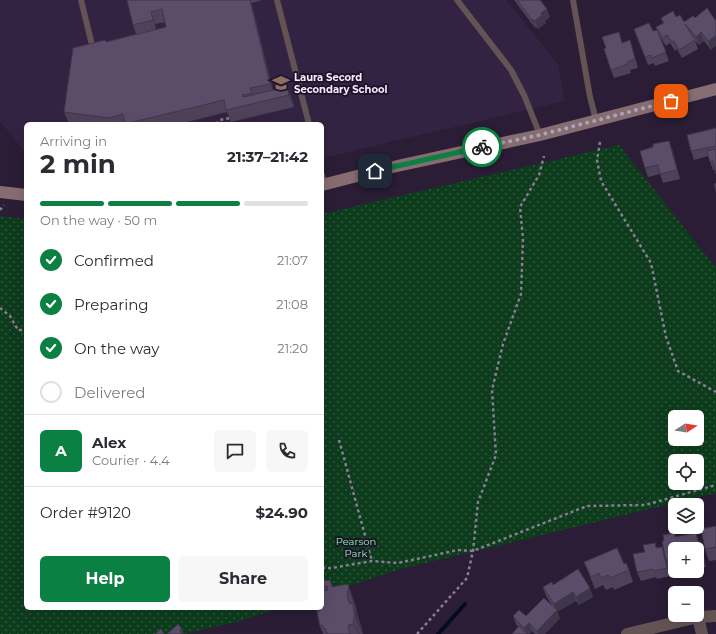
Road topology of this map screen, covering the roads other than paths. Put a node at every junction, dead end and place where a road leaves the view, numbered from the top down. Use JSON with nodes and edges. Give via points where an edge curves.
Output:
{"nodes":[{"id":1,"x":81,"y":0,"type":"edge"},
{"id":2,"x":277,"y":0,"type":"edge"},
{"id":3,"x":457,"y":0,"type":"edge"},
{"id":4,"x":573,"y":0,"type":"edge"},
{"id":5,"x":93,"y":49,"type":"edge"},
{"id":6,"x":716,"y":89,"type":"edge"},
{"id":7,"x":596,"y":120,"type":"junction"},
{"id":8,"x":309,"y":122,"type":"edge"},
{"id":9,"x":540,"y":135,"type":"junction"},
{"id":10,"x":324,"y":181,"type":"edge"},
{"id":11,"x":0,"y":192,"type":"edge"},
{"id":12,"x":24,"y":195,"type":"edge"},
{"id":13,"x":716,"y":616,"type":"edge"},
{"id":14,"x":704,"y":617,"type":"edge"},
{"id":15,"x":677,"y":622,"type":"edge"},
{"id":16,"x":699,"y":622,"type":"edge"},
{"id":17,"x":627,"y":634,"type":"edge"},
{"id":18,"x":702,"y":634,"type":"edge"}],
"edges":[{"from":1,"to":5,"type":"lane"},
{"from":2,"to":8,"type":"lane"},
{"from":3,"to":9,"type":"lane","via":[[511,70]]},
{"from":4,"to":7,"type":"lane"},
{"from":6,"to":7,"type":"main road"},
{"from":7,"to":9,"type":"main road"},
{"from":9,"to":10,"type":"main road"},
{"from":11,"to":12,"type":"main road"},
{"from":13,"to":14,"type":"street"},
{"from":15,"to":17,"type":"street"},
{"from":16,"to":18,"type":"street"}]}
